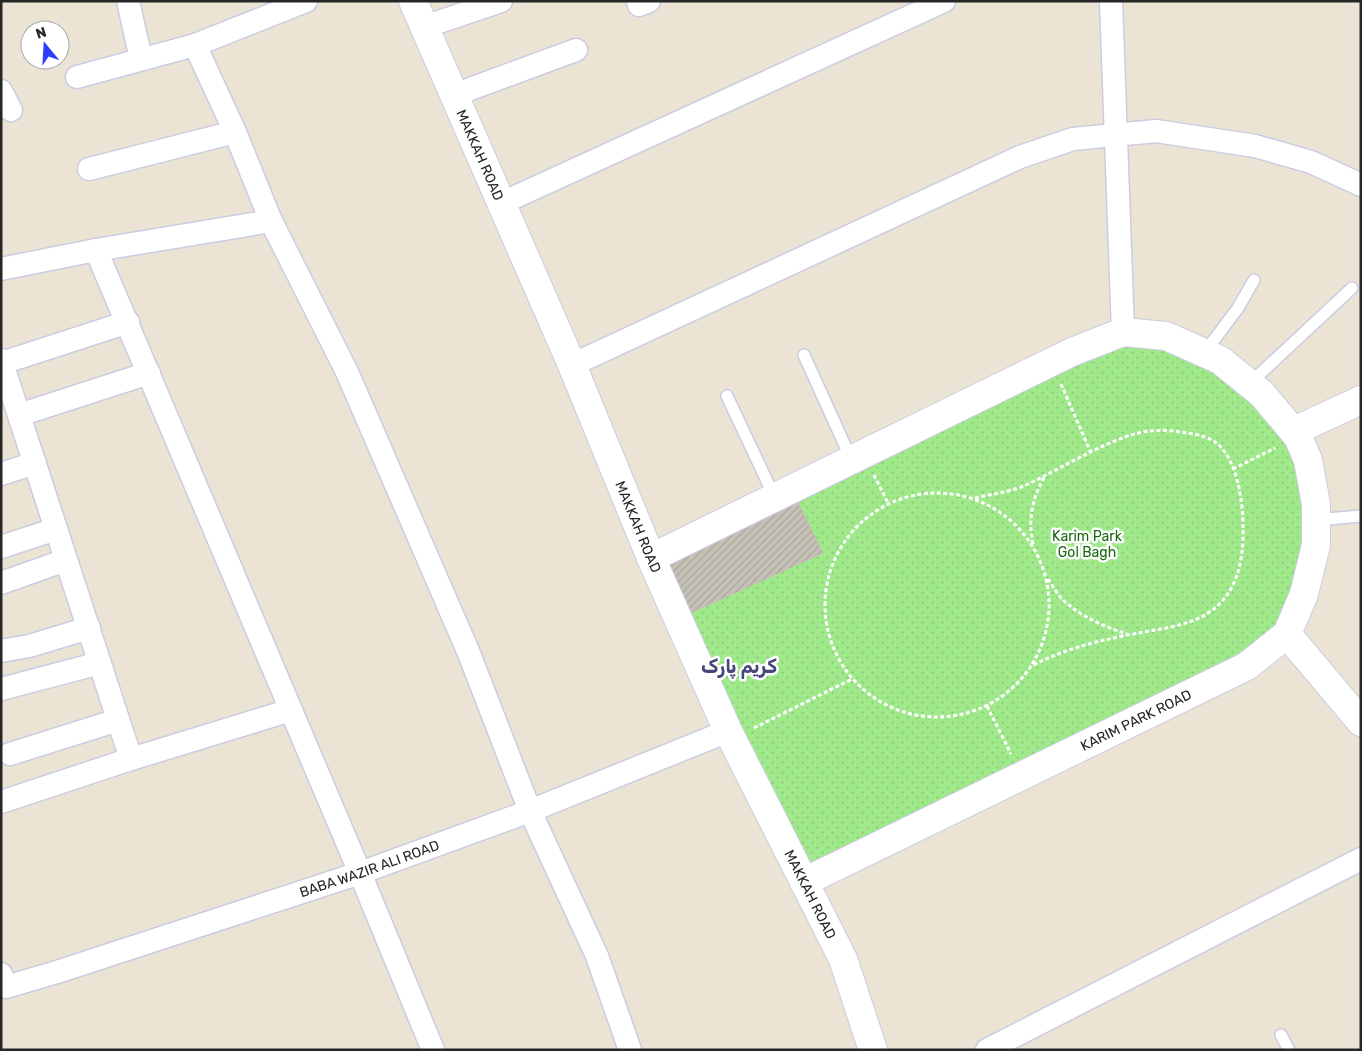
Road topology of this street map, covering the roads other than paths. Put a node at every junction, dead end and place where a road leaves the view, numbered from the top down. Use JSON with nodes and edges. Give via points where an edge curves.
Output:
{"nodes":[{"id":1,"x":128,"y":1,"type":"edge"},
{"id":2,"x":306,"y":1,"type":"edge"},
{"id":3,"x":413,"y":1,"type":"edge"},
{"id":4,"x":501,"y":1,"type":"edge"},
{"id":5,"x":1111,"y":1,"type":"edge"},
{"id":6,"x":932,"y":4,"type":"edge"},
{"id":7,"x":424,"y":26,"type":"junction"},
{"id":8,"x":195,"y":46,"type":"junction"},
{"id":9,"x":576,"y":50,"type":"dead end"},
{"id":10,"x":142,"y":59,"type":"junction"},
{"id":11,"x":77,"y":77,"type":"dead end"},
{"id":12,"x":454,"y":95,"type":"junction"},
{"id":13,"x":235,"y":132,"type":"junction"},
{"id":14,"x":1116,"y":134,"type":"junction"},
{"id":15,"x":89,"y":169,"type":"dead end"},
{"id":16,"x":1361,"y":185,"type":"edge"},
{"id":17,"x":502,"y":204,"type":"junction"},
{"id":18,"x":271,"y":221,"type":"junction"},
{"id":19,"x":96,"y":250,"type":"junction"},
{"id":20,"x":1,"y":268,"type":"edge"},
{"id":21,"x":1254,"y":280,"type":"dead end"},
{"id":22,"x":1352,"y":288,"type":"dead end"},
{"id":23,"x":128,"y":322,"type":"junction"},
{"id":24,"x":1123,"y":332,"type":"junction"},
{"id":25,"x":1204,"y":353,"type":"junction"},
{"id":26,"x":804,"y":355,"type":"dead end"},
{"id":27,"x":2,"y":362,"type":"edge"},
{"id":28,"x":572,"y":364,"type":"junction"},
{"id":29,"x":149,"y":373,"type":"junction"},
{"id":30,"x":1249,"y":384,"type":"junction"},
{"id":31,"x":727,"y":396,"type":"dead end"},
{"id":32,"x":1361,"y":400,"type":"edge"},
{"id":33,"x":19,"y":414,"type":"junction"},
{"id":34,"x":1361,"y":419,"type":"edge"},
{"id":35,"x":1298,"y":438,"type":"junction"},
{"id":36,"x":858,"y":458,"type":"junction"},
{"id":37,"x":35,"y":463,"type":"junction"},
{"id":38,"x":1,"y":474,"type":"edge"},
{"id":39,"x":775,"y":498,"type":"junction"},
{"id":40,"x":1361,"y":516,"type":"edge"},
{"id":41,"x":1316,"y":520,"type":"junction"},
{"id":42,"x":56,"y":529,"type":"junction"},
{"id":43,"x":1,"y":548,"type":"edge"},
{"id":44,"x":651,"y":558,"type":"junction"},
{"id":45,"x":66,"y":560,"type":"junction"},
{"id":46,"x":1,"y":583,"type":"edge"},
{"id":47,"x":89,"y":628,"type":"junction"},
{"id":48,"x":1287,"y":634,"type":"junction"},
{"id":49,"x":1,"y":651,"type":"edge"},
{"id":50,"x":100,"y":663,"type":"junction"},
{"id":51,"x":1,"y":689,"type":"edge"},
{"id":52,"x":291,"y":710,"type":"junction"},
{"id":53,"x":118,"y":720,"type":"junction"},
{"id":54,"x":1361,"y":722,"type":"edge"},
{"id":55,"x":730,"y":735,"type":"junction"},
{"id":56,"x":10,"y":754,"type":"dead end"},
{"id":57,"x":131,"y":759,"type":"junction"},
{"id":58,"x":1,"y":802,"type":"edge"},
{"id":59,"x":530,"y":811,"type":"junction"},
{"id":60,"x":1361,"y":860,"type":"edge"},
{"id":61,"x":360,"y":873,"type":"junction"},
{"id":62,"x":804,"y":882,"type":"junction"},
{"id":63,"x":3,"y":981,"type":"edge"},
{"id":64,"x":1281,"y":1035,"type":"dead end"},
{"id":65,"x":433,"y":1050,"type":"edge"},
{"id":66,"x":630,"y":1050,"type":"edge"},
{"id":67,"x":873,"y":1050,"type":"edge"},
{"id":68,"x":987,"y":1050,"type":"edge"},
{"id":69,"x":1289,"y":1050,"type":"edge"}],
"edges":[{"from":1,"to":10,"type":"street"},
{"from":2,"to":8,"type":"street"},
{"from":3,"to":7,"type":"street","name":"MAKKAH ROAD"},
{"from":4,"to":7,"type":"street"},
{"from":5,"to":14,"type":"street"},
{"from":6,"to":17,"type":"street"},
{"from":7,"to":12,"type":"street","name":"MAKKAH ROAD"},
{"from":8,"to":10,"type":"street"},
{"from":8,"to":13,"type":"street"},
{"from":9,"to":12,"type":"street"},
{"from":10,"to":11,"type":"street"},
{"from":12,"to":17,"type":"street","name":"MAKKAH ROAD"},
{"from":13,"to":15,"type":"street"},
{"from":13,"to":18,"type":"street"},
{"from":14,"to":16,"type":"street","via":[[1156,131],[1255,146],[1311,162]]},
{"from":14,"to":24,"type":"street"},
{"from":14,"to":28,"type":"street","via":[[1073,139],[1020,157]]},
{"from":17,"to":28,"type":"street","name":"MAKKAH ROAD"},
{"from":18,"to":19,"type":"street"},
{"from":18,"to":59,"type":"street","via":[[347,372],[468,651]]},
{"from":19,"to":20,"type":"street"},
{"from":19,"to":23,"type":"street"},
{"from":21,"to":25,"type":"lane","via":[[1238,308]]},
{"from":22,"to":30,"type":"lane"},
{"from":23,"to":27,"type":"street"},
{"from":23,"to":29,"type":"street"},
{"from":24,"to":25,"type":"street","via":[[1166,336]]},
{"from":24,"to":36,"type":"street","via":[[1072,352]]},
{"from":25,"to":30,"type":"street","via":[[1220,360]]},
{"from":26,"to":36,"type":"lane"},
{"from":27,"to":33,"type":"street"},
{"from":28,"to":44,"type":"street","name":"MAKKAH ROAD"},
{"from":29,"to":33,"type":"street"},
{"from":29,"to":52,"type":"street"},
{"from":30,"to":35,"type":"street","via":[[1262,394]]},
{"from":31,"to":39,"type":"lane"},
{"from":32,"to":35,"type":"street"},
{"from":33,"to":37,"type":"street"},
{"from":34,"to":35,"type":"street"},
{"from":35,"to":41,"type":"street","name":"KARIM PARK ROAD","via":[[1308,460]]},
{"from":36,"to":39,"type":"street"},
{"from":37,"to":38,"type":"street"},
{"from":37,"to":42,"type":"street"},
{"from":39,"to":44,"type":"street"},
{"from":40,"to":41,"type":"lane"},
{"from":41,"to":48,"type":"street","name":"KARIM PARK ROAD","via":[[1316,545],[1304,594]]},
{"from":42,"to":43,"type":"street"},
{"from":42,"to":45,"type":"street"},
{"from":44,"to":55,"type":"street","name":"MAKKAH ROAD"},
{"from":45,"to":46,"type":"street"},
{"from":45,"to":47,"type":"street"},
{"from":47,"to":49,"type":"street"},
{"from":47,"to":50,"type":"street"},
{"from":48,"to":54,"type":"street"},
{"from":48,"to":62,"type":"street","name":"KARIM PARK ROAD","via":[[1247,666]]},
{"from":50,"to":51,"type":"street"},
{"from":50,"to":53,"type":"street"},
{"from":52,"to":57,"type":"street"},
{"from":52,"to":61,"type":"street"},
{"from":53,"to":56,"type":"street"},
{"from":53,"to":57,"type":"street"},
{"from":55,"to":59,"type":"street","name":"BABA WAZIR ALI ROAD"},
{"from":55,"to":62,"type":"street","name":"MAKKAH ROAD"},
{"from":57,"to":58,"type":"street"},
{"from":59,"to":61,"type":"street","name":"BABA WAZIR ALI ROAD"},
{"from":59,"to":66,"type":"street","via":[[597,956]]},
{"from":60,"to":68,"type":"street"},
{"from":61,"to":63,"type":"street","name":"BABA WAZIR ALI ROAD","via":[[57,972]]},
{"from":61,"to":65,"type":"street"},
{"from":62,"to":67,"type":"street","name":"MAKKAH ROAD","via":[[843,959]]},
{"from":64,"to":69,"type":"lane"}]}
